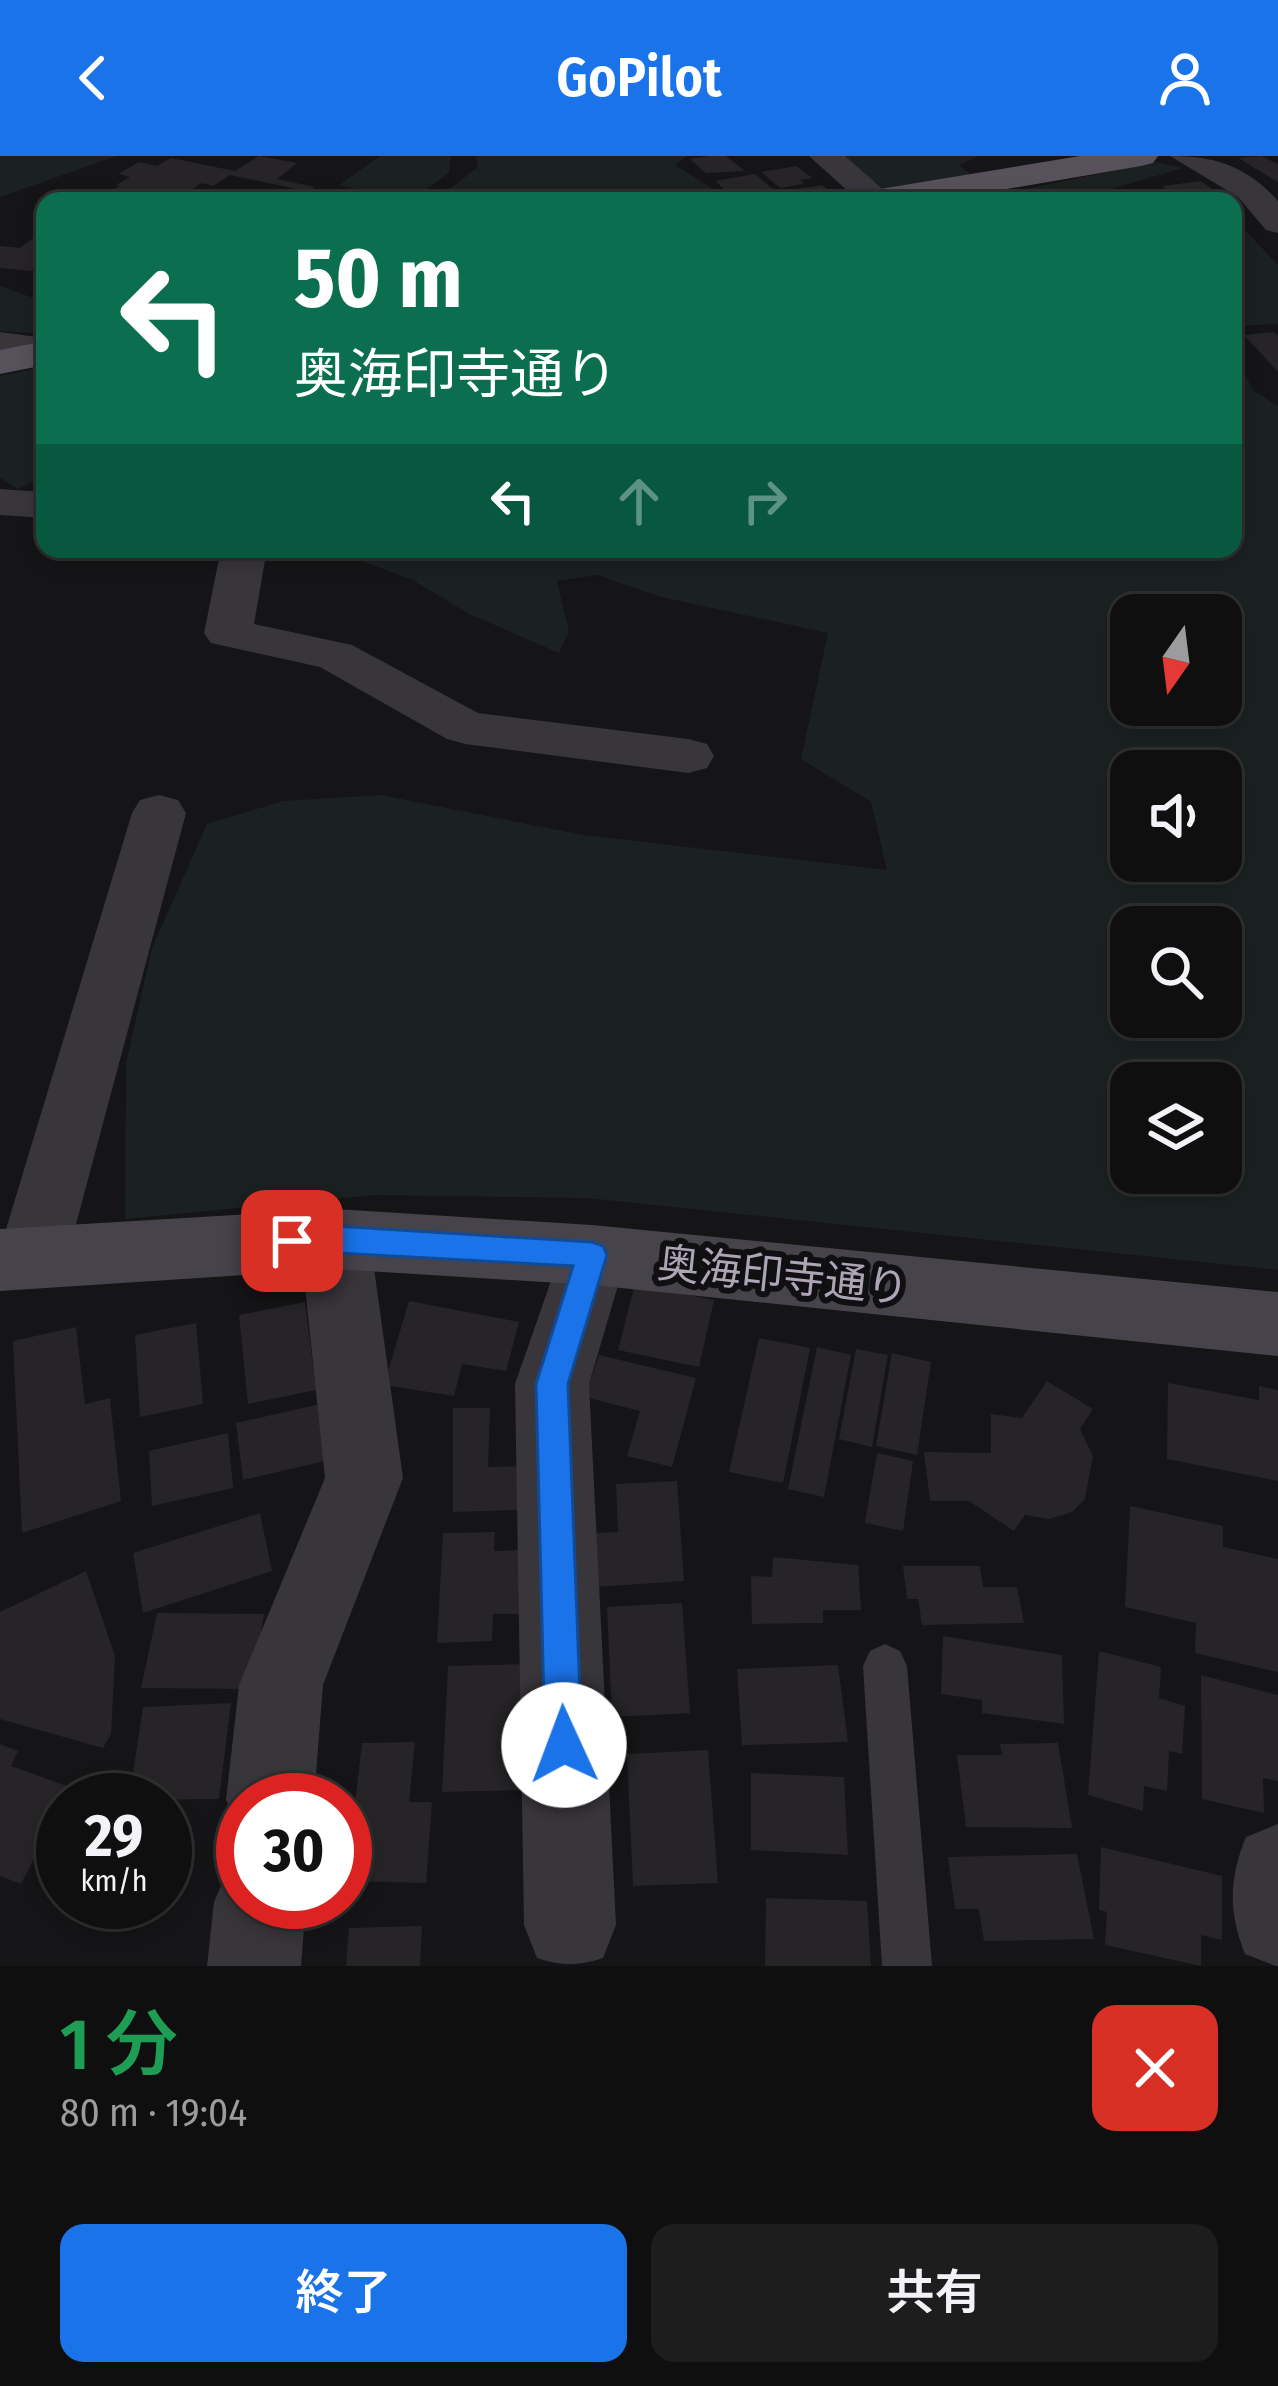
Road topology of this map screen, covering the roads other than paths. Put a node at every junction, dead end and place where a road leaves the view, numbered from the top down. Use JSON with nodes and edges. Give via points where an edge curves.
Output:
{"nodes":[{"id":1,"x":825,"y":156,"type":"edge"},
{"id":2,"x":1141,"y":156,"type":"edge"},
{"id":3,"x":1186,"y":156,"type":"edge"},
{"id":4,"x":866,"y":192,"type":"edge"},
{"id":5,"x":929,"y":192,"type":"edge"},
{"id":6,"x":1278,"y":223,"type":"edge"},
{"id":7,"x":0,"y":344,"type":"edge"},
{"id":8,"x":36,"y":350,"type":"edge"},
{"id":9,"x":36,"y":353,"type":"edge"},
{"id":10,"x":0,"y":362,"type":"edge"},
{"id":11,"x":0,"y":502,"type":"edge"},
{"id":12,"x":36,"y":504,"type":"edge"},
{"id":13,"x":242,"y":558,"type":"edge"},
{"id":14,"x":688,"y":756,"type":"dead end"},
{"id":15,"x":159,"y":813,"type":"dead end"},
{"id":16,"x":335,"y":1239,"type":"junction"},
{"id":17,"x":592,"y":1255,"type":"junction"},
{"id":18,"x":16,"y":1259,"type":"edge"},
{"id":19,"x":1278,"y":1324,"type":"edge"},
{"id":20,"x":886,"y":1666,"type":"dead end"},
{"id":21,"x":272,"y":1773,"type":"edge"},
{"id":22,"x":1278,"y":1869,"type":"edge"},
{"id":23,"x":1278,"y":1921,"type":"edge"},
{"id":24,"x":570,"y":1925,"type":"dead end"},
{"id":25,"x":257,"y":1929,"type":"edge"},
{"id":26,"x":254,"y":1966,"type":"edge"},
{"id":27,"x":907,"y":1966,"type":"edge"}],
"edges":[{"from":1,"to":4,"type":"street"},
{"from":2,"to":5,"type":"main road"},
{"from":3,"to":6,"type":"street","via":[[1250,190]]},
{"from":7,"to":8,"type":"street"},
{"from":9,"to":10,"type":"main road"},
{"from":11,"to":12,"type":"street"},
{"from":13,"to":14,"type":"street","via":[[228,633],[335,655],[465,728]]},
{"from":15,"to":18,"type":"street"},
{"from":16,"to":17,"type":"street","name":"奥海印寺通り"},
{"from":16,"to":18,"type":"street","name":"奥海印寺通り"},
{"from":16,"to":21,"type":"street","via":[[364,1478],[280,1685]]},
{"from":17,"to":19,"type":"street","name":"奥海印寺通り"},
{"from":17,"to":24,"type":"street","via":[[552,1384]]},
{"from":20,"to":27,"type":"lane"},
{"from":22,"to":23,"type":"street"},
{"from":25,"to":26,"type":"street"}]}
